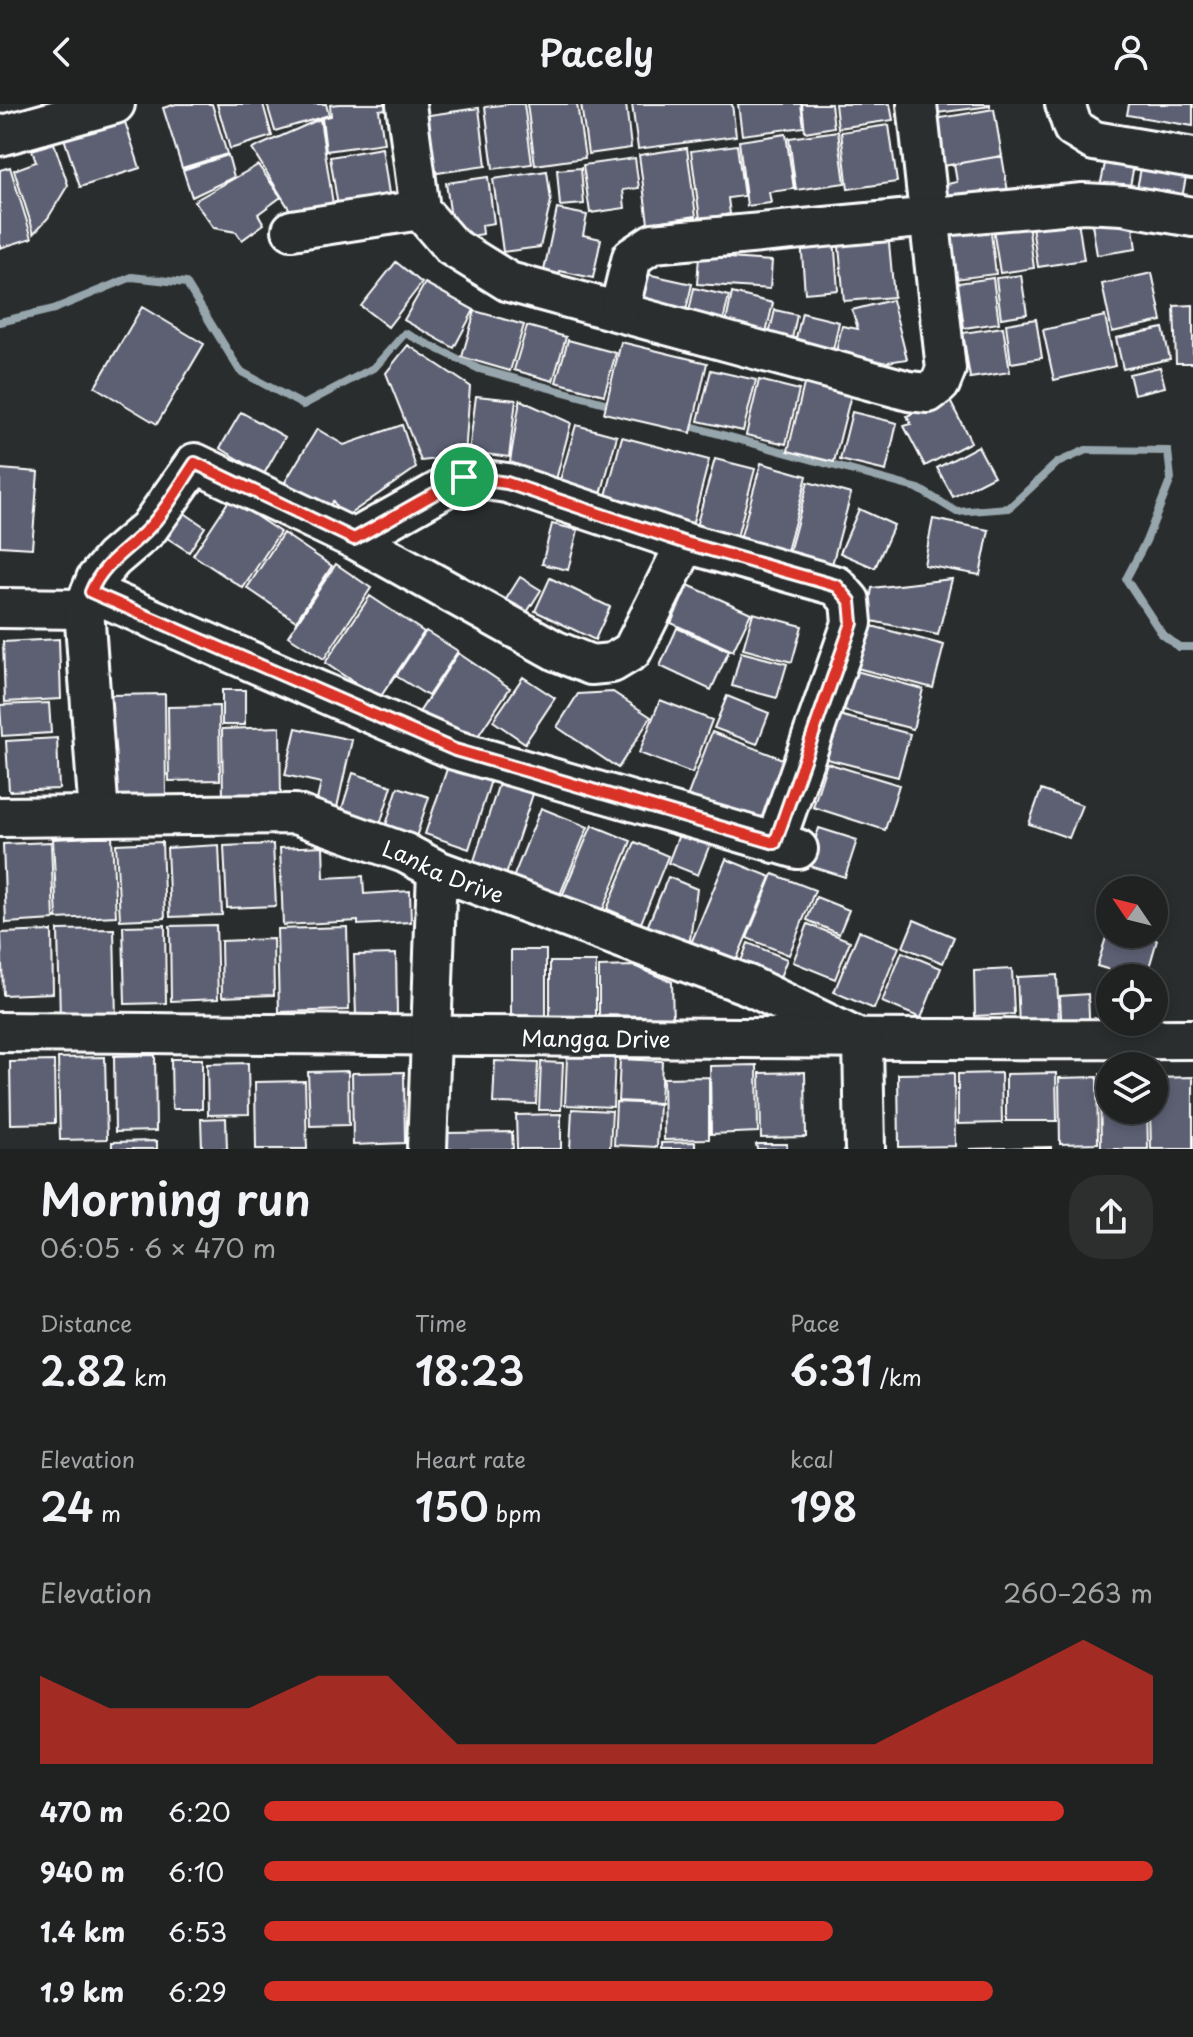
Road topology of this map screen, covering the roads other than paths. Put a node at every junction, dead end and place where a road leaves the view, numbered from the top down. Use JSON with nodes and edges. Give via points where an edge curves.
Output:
{"nodes":[{"id":1,"x":115,"y":104,"type":"edge"},
{"id":2,"x":406,"y":104,"type":"edge"},
{"id":3,"x":917,"y":104,"type":"edge"},
{"id":4,"x":1065,"y":104,"type":"edge"},
{"id":5,"x":0,"y":136,"type":"edge"},
{"id":6,"x":1193,"y":158,"type":"edge"},
{"id":7,"x":420,"y":210,"type":"junction"},
{"id":8,"x":1193,"y":217,"type":"edge"},
{"id":9,"x":928,"y":219,"type":"junction"},
{"id":10,"x":292,"y":230,"type":"dead end"},
{"id":11,"x":619,"y":311,"type":"junction"},
{"id":12,"x":354,"y":539,"type":"junction"},
{"id":13,"x":686,"y":543,"type":"junction"},
{"id":14,"x":87,"y":600,"type":"junction"},
{"id":15,"x":0,"y":608,"type":"edge"},
{"id":16,"x":99,"y":816,"type":"junction"},
{"id":17,"x":0,"y":817,"type":"edge"},
{"id":18,"x":437,"y":870,"type":"junction"},
{"id":19,"x":0,"y":1032,"type":"edge"},
{"id":20,"x":432,"y":1034,"type":"junction"},
{"id":21,"x":1193,"y":1039,"type":"edge"},
{"id":22,"x":863,"y":1041,"type":"junction"},
{"id":23,"x":427,"y":1149,"type":"edge"},
{"id":24,"x":865,"y":1149,"type":"edge"}],
"edges":[{"from":1,"to":5,"type":"street"},
{"from":2,"to":7,"type":"street"},
{"from":3,"to":9,"type":"street"},
{"from":4,"to":6,"type":"street","via":[[1073,128],[1094,141]]},
{"from":7,"to":10,"type":"street"},
{"from":7,"to":11,"type":"street","via":[[451,246],[509,282]]},
{"from":8,"to":9,"type":"street","via":[[1083,203]]},
{"from":9,"to":11,"type":"street","via":[[653,243],[632,257]]},
{"from":9,"to":11,"type":"street","via":[[946,369],[940,384],[928,393]]},
{"from":12,"to":13,"type":"street","via":[[464,477],[507,483]]},
{"from":12,"to":13,"type":"street","via":[[556,651],[591,665],[612,663],[632,651]]},
{"from":12,"to":14,"type":"street","via":[[195,463],[148,529],[96,579]]},
{"from":13,"to":14,"type":"street","via":[[837,586],[850,601],[852,623],[787,846],[455,750]]},
{"from":14,"to":15,"type":"street"},
{"from":14,"to":16,"type":"street"},
{"from":16,"to":17,"type":"street","name":"Lanka Drive"},
{"from":16,"to":18,"type":"street","name":"Lanka Drive","via":[[295,814],[405,853]]},
{"from":18,"to":20,"type":"street"},
{"from":18,"to":22,"type":"street","name":"Lanka Drive","via":[[748,985]]},
{"from":19,"to":20,"type":"street","name":"Mangga Drive"},
{"from":20,"to":22,"type":"street","name":"Mangga Drive"},
{"from":20,"to":23,"type":"street"},
{"from":21,"to":22,"type":"street","name":"Mangga Drive"},
{"from":22,"to":24,"type":"street"}]}
